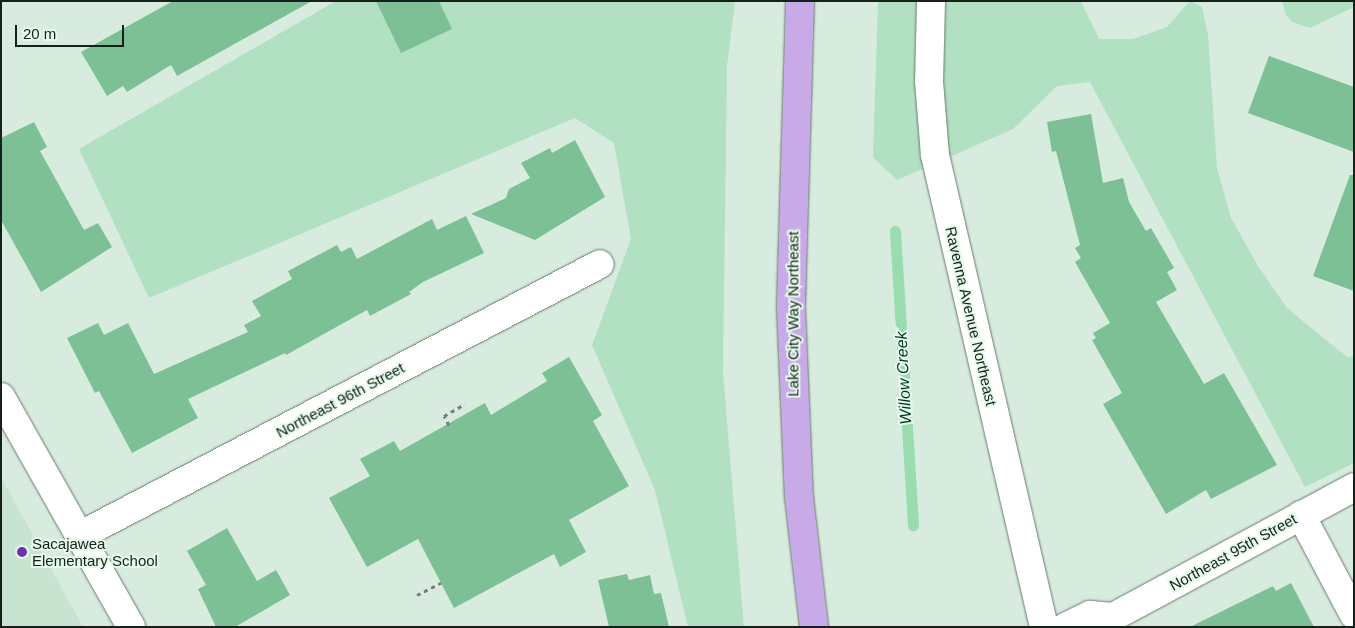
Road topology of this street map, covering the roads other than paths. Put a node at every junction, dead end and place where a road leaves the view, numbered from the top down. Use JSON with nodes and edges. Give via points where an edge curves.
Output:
{"nodes":[{"id":1,"x":800,"y":1,"type":"edge"},
{"id":2,"x":931,"y":1,"type":"edge"},
{"id":3,"x":600,"y":264,"type":"dead end"},
{"id":4,"x":1,"y":397,"type":"edge"},
{"id":5,"x":1354,"y":488,"type":"edge"},
{"id":6,"x":1300,"y":515,"type":"junction"},
{"id":7,"x":81,"y":535,"type":"junction"},
{"id":8,"x":1354,"y":615,"type":"edge"},
{"id":9,"x":1109,"y":622,"type":"edge"},
{"id":10,"x":131,"y":627,"type":"edge"},
{"id":11,"x":814,"y":627,"type":"edge"},
{"id":12,"x":1044,"y":627,"type":"edge"},
{"id":13,"x":1065,"y":627,"type":"edge"}],
"edges":[{"from":1,"to":11,"type":"main road","name":"Lake City Way Northeast","via":[[791,308],[799,497]]},
{"from":2,"to":12,"type":"street","name":"Ravenna Avenue Northeast","via":[[929,90],[935,155]]},
{"from":3,"to":7,"type":"street","name":"Northeast 96th Street"},
{"from":4,"to":7,"type":"street"},
{"from":5,"to":6,"type":"street","name":"Northeast 95th Street"},
{"from":6,"to":8,"type":"street"},
{"from":6,"to":9,"type":"street","name":"Northeast 95th Street"},
{"from":7,"to":10,"type":"street"},
{"from":9,"to":13,"type":"street","name":"Northeast 95th Street","via":[[1090,615]]}]}
